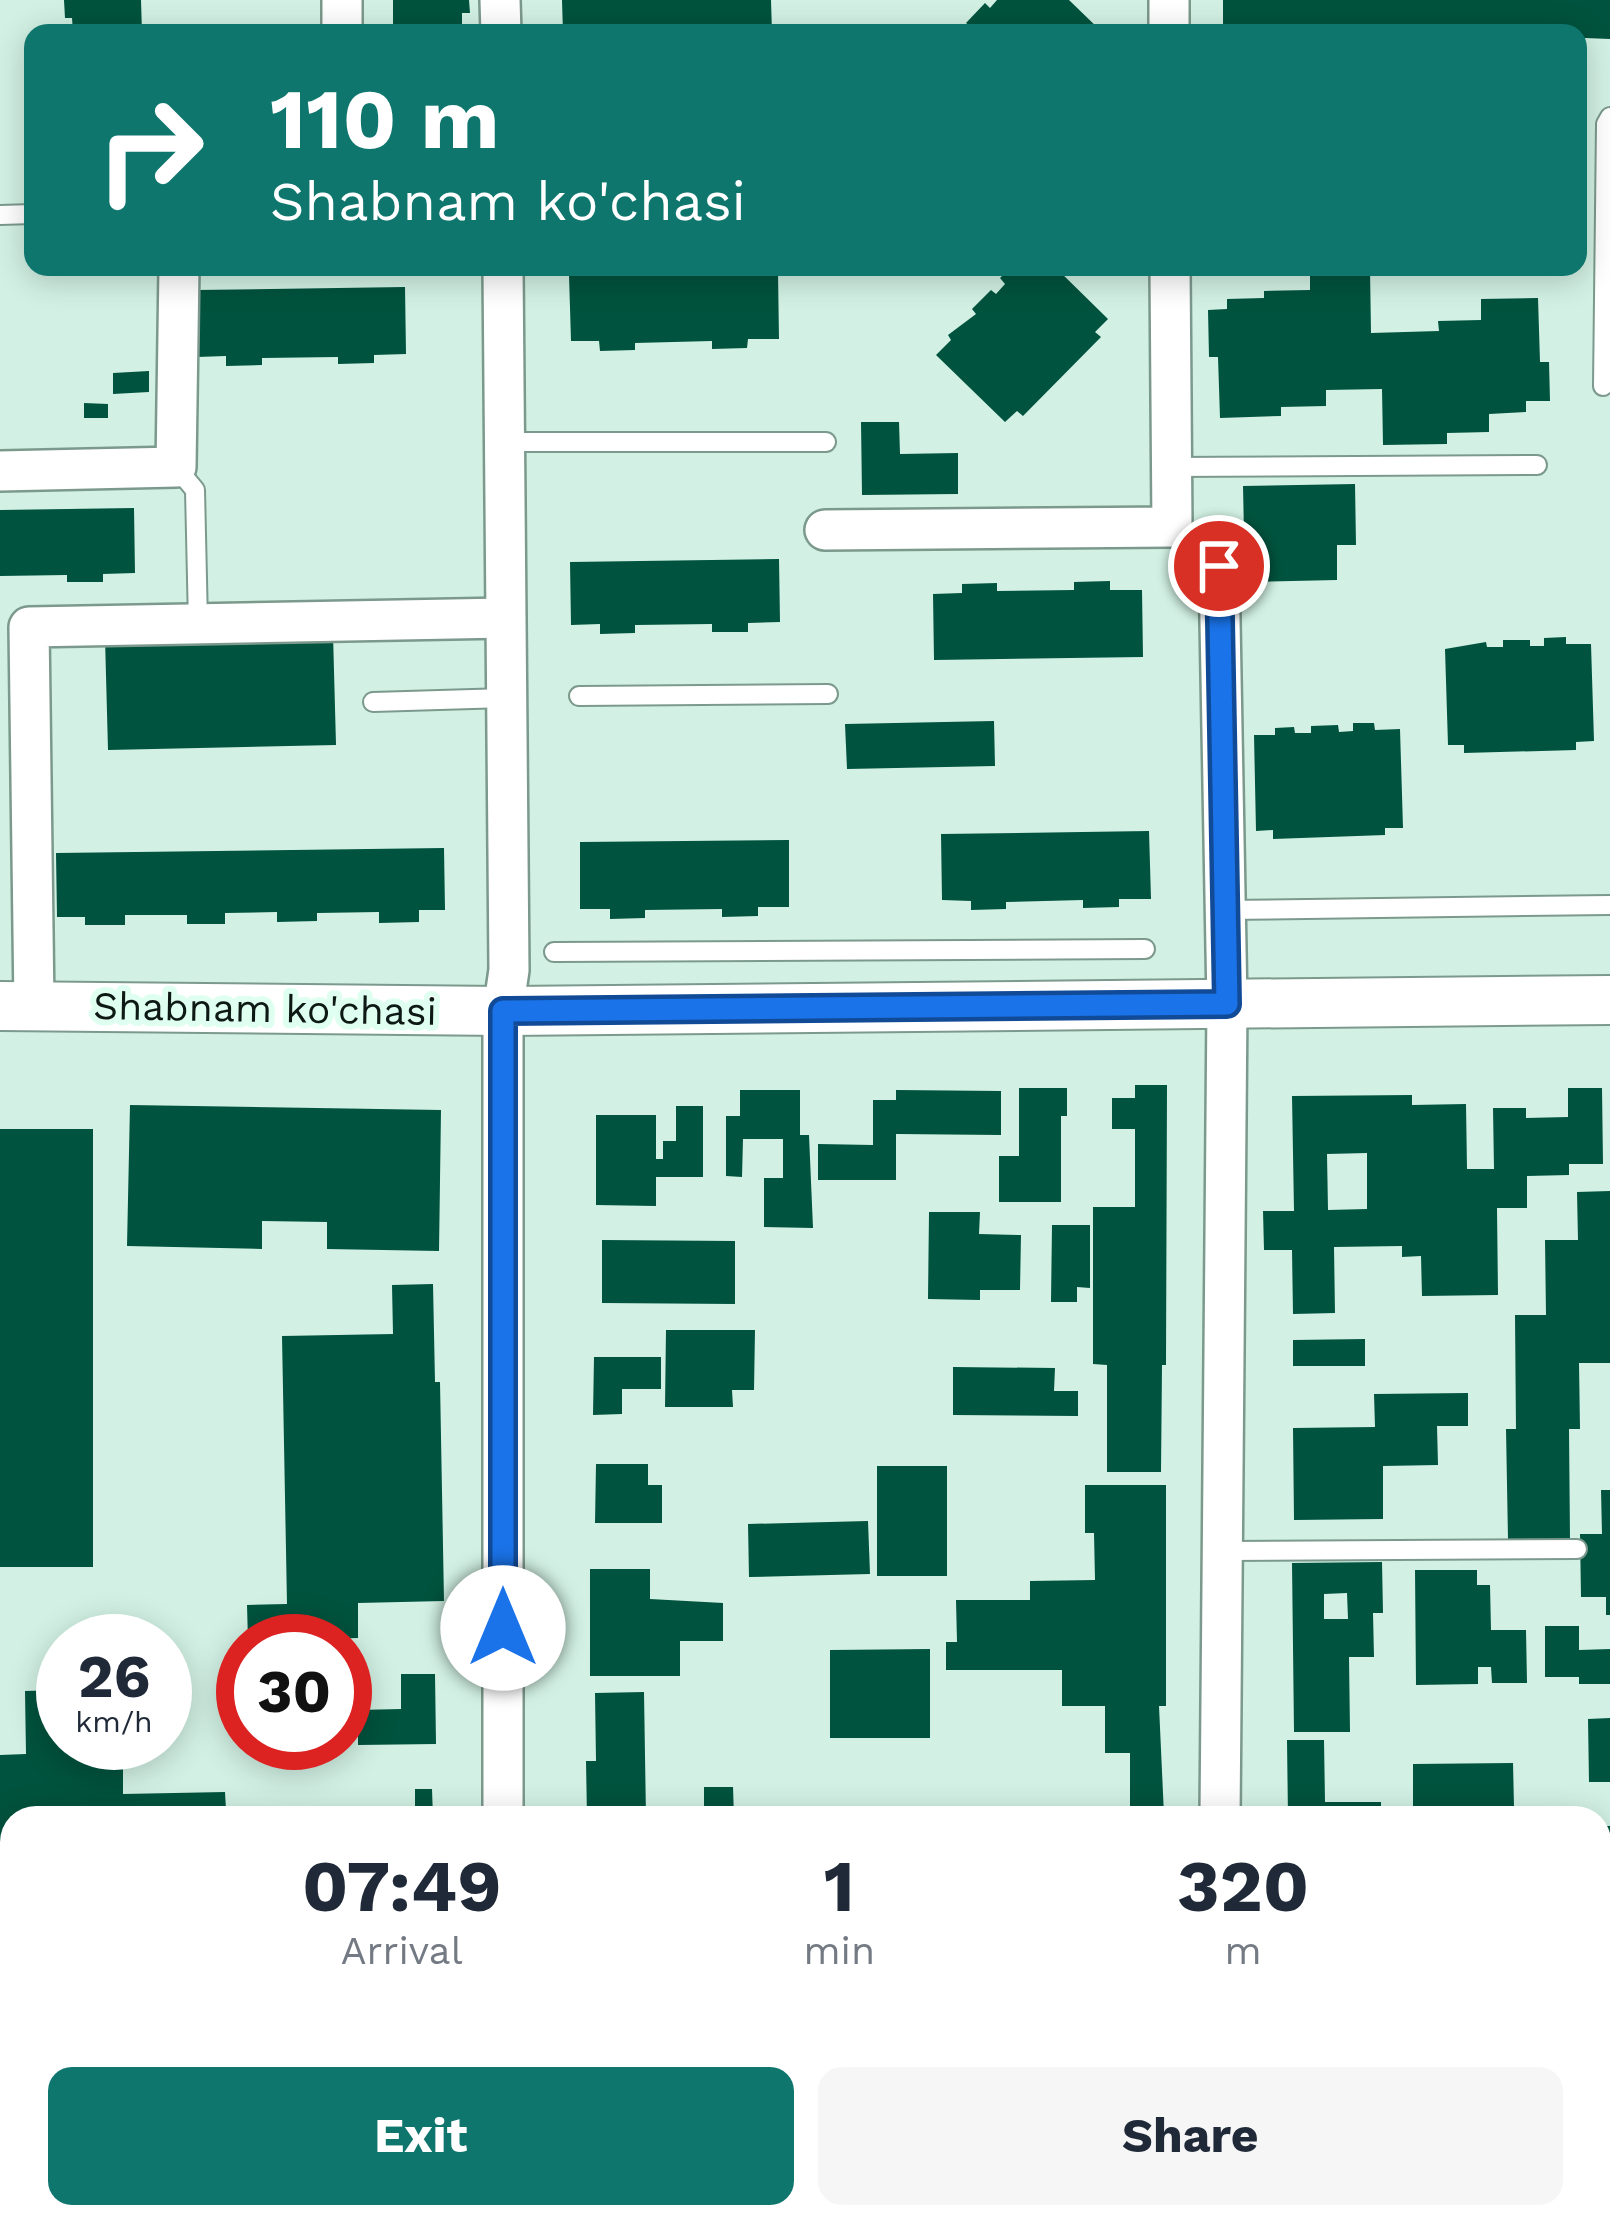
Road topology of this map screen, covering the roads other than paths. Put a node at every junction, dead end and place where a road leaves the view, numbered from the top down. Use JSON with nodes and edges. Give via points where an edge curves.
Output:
{"nodes":[{"id":1,"x":1610,"y":117,"type":"edge"},
{"id":2,"x":179,"y":276,"type":"edge"},
{"id":3,"x":503,"y":276,"type":"edge"},
{"id":4,"x":1171,"y":276,"type":"edge"},
{"id":5,"x":1604,"y":386,"type":"dead end"},
{"id":6,"x":504,"y":442,"type":"junction"},
{"id":7,"x":826,"y":442,"type":"dead end"},
{"id":8,"x":1537,"y":465,"type":"dead end"},
{"id":9,"x":176,"y":466,"type":"junction"},
{"id":10,"x":1172,"y":466,"type":"junction"},
{"id":11,"x":0,"y":471,"type":"edge"},
{"id":12,"x":825,"y":530,"type":"dead end"},
{"id":13,"x":1219,"y":566,"type":"dead end"},
{"id":14,"x":505,"y":618,"type":"junction"},
{"id":15,"x":198,"y":623,"type":"junction"},
{"id":16,"x":15,"y":628,"type":"edge"},
{"id":17,"x":828,"y":694,"type":"dead end"},
{"id":18,"x":579,"y":696,"type":"dead end"},
{"id":19,"x":506,"y":698,"type":"junction"},
{"id":20,"x":373,"y":702,"type":"dead end"},
{"id":21,"x":1610,"y":905,"type":"edge"},
{"id":22,"x":1225,"y":910,"type":"junction"},
{"id":23,"x":1145,"y":949,"type":"dead end"},
{"id":24,"x":554,"y":952,"type":"dead end"},
{"id":25,"x":1610,"y":1000,"type":"edge"},
{"id":26,"x":1227,"y":1004,"type":"junction"},
{"id":27,"x":17,"y":1006,"type":"edge"},
{"id":28,"x":503,"y":1011,"type":"junction"},
{"id":29,"x":1577,"y":1549,"type":"dead end"},
{"id":30,"x":1222,"y":1551,"type":"junction"},
{"id":31,"x":503,"y":1806,"type":"edge"},
{"id":32,"x":1220,"y":1806,"type":"edge"}],
"edges":[{"from":1,"to":5,"type":"lane"},
{"from":2,"to":9,"type":"street"},
{"from":3,"to":6,"type":"street"},
{"from":4,"to":10,"type":"street"},
{"from":6,"to":7,"type":"lane"},
{"from":6,"to":14,"type":"street"},
{"from":8,"to":10,"type":"lane"},
{"from":9,"to":11,"type":"street"},
{"from":9,"to":15,"type":"lane","via":[[195,490]]},
{"from":10,"to":12,"type":"street","via":[[1172,527]]},
{"from":13,"to":22,"type":"street"},
{"from":14,"to":15,"type":"street"},
{"from":14,"to":19,"type":"street"},
{"from":15,"to":16,"type":"street"},
{"from":16,"to":27,"type":"street"},
{"from":17,"to":18,"type":"lane"},
{"from":19,"to":20,"type":"lane"},
{"from":19,"to":28,"type":"street"},
{"from":21,"to":22,"type":"lane"},
{"from":22,"to":26,"type":"street"},
{"from":23,"to":24,"type":"lane"},
{"from":25,"to":26,"type":"street","name":"Shabnam ko'chasi"},
{"from":26,"to":28,"type":"street","name":"Shabnam ko'chasi"},
{"from":26,"to":30,"type":"street"},
{"from":27,"to":28,"type":"street","name":"Shabnam ko'chasi"},
{"from":28,"to":31,"type":"street"},
{"from":29,"to":30,"type":"lane"},
{"from":30,"to":32,"type":"street"}]}
